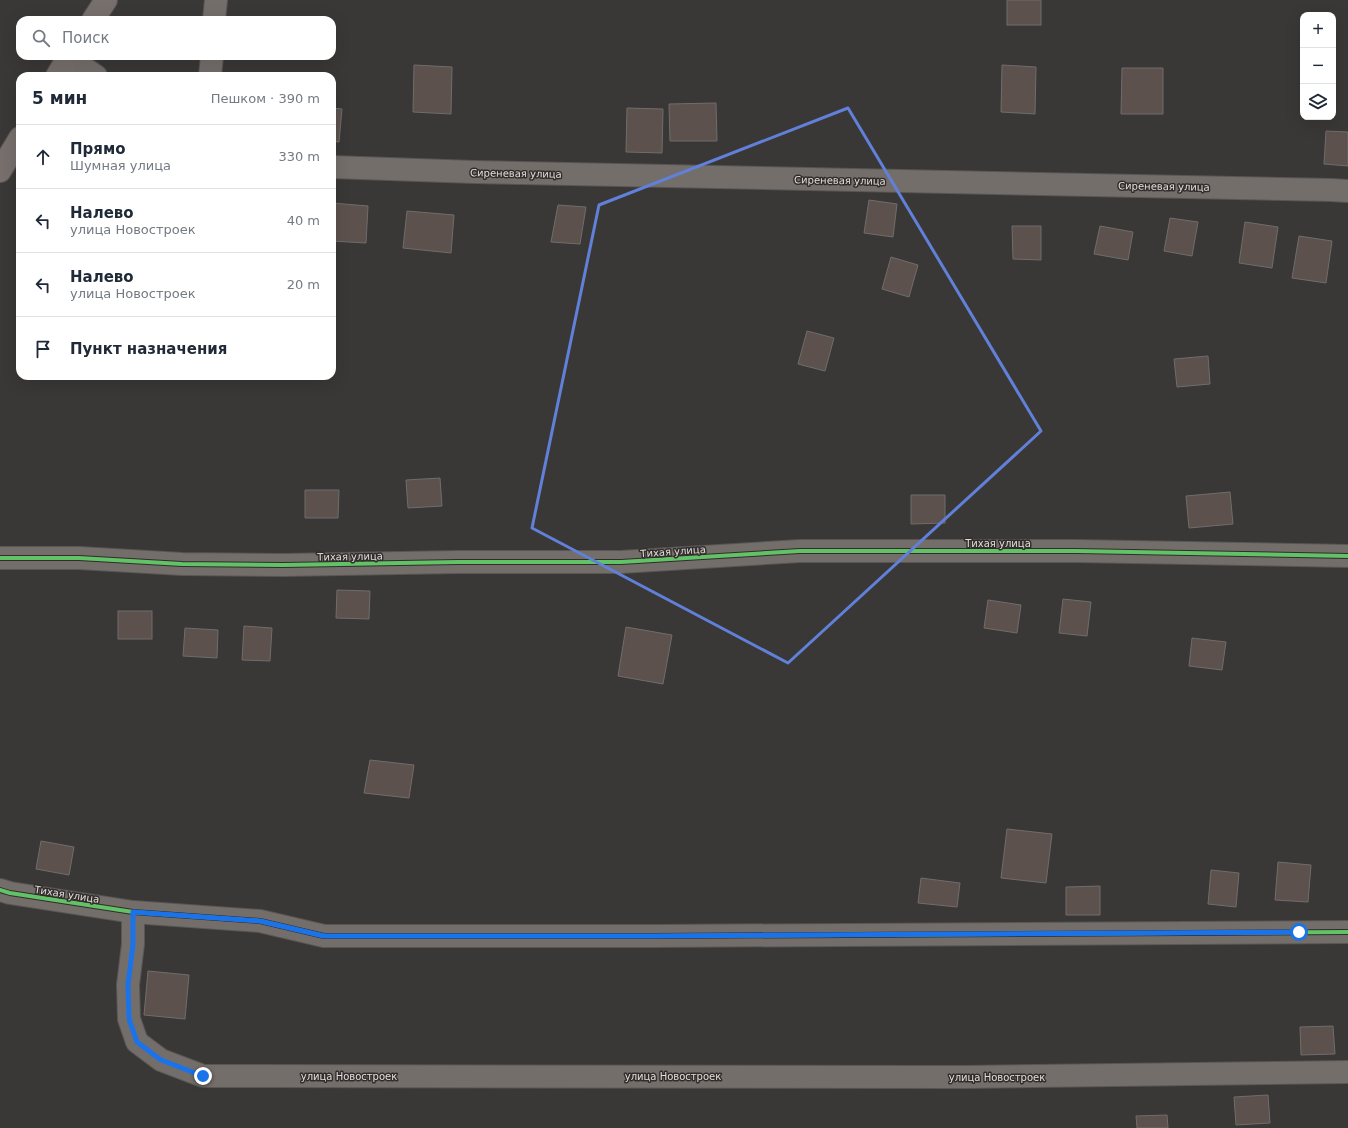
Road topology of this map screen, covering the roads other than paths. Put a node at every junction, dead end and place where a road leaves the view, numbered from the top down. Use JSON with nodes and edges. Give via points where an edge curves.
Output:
{"nodes":[{"id":1,"x":106,"y":0,"type":"edge"},
{"id":2,"x":216,"y":0,"type":"edge"},
{"id":3,"x":96,"y":16,"type":"edge"},
{"id":4,"x":214,"y":16,"type":"edge"},
{"id":5,"x":67,"y":60,"type":"edge"},
{"id":6,"x":73,"y":60,"type":"edge"},
{"id":7,"x":212,"y":60,"type":"edge"},
{"id":8,"x":60,"y":72,"type":"edge"},
{"id":9,"x":90,"y":72,"type":"edge"},
{"id":10,"x":210,"y":72,"type":"edge"},
{"id":11,"x":16,"y":145,"type":"edge"},
{"id":12,"x":336,"y":167,"type":"edge"},
{"id":13,"x":0,"y":171,"type":"edge"},
{"id":14,"x":1348,"y":191,"type":"edge"},
{"id":15,"x":1348,"y":556,"type":"edge"},
{"id":16,"x":0,"y":558,"type":"edge"},
{"id":17,"x":0,"y":890,"type":"edge"},
{"id":18,"x":133,"y":912,"type":"junction"},
{"id":19,"x":1348,"y":932,"type":"edge"},
{"id":20,"x":1348,"y":1072,"type":"edge"}],
"edges":[{"from":1,"to":3,"type":"street"},
{"from":2,"to":4,"type":"street"},
{"from":5,"to":8,"type":"street"},
{"from":6,"to":9,"type":"street"},
{"from":7,"to":10,"type":"street"},
{"from":11,"to":13,"type":"street"},
{"from":12,"to":14,"type":"street","name":"Сиреневая улица"},
{"from":15,"to":16,"type":"street","name":"Тихая улица","via":[[1076,551],[800,551],[621,562],[283,564],[182,564],[79,558]]},
{"from":17,"to":18,"type":"street","name":"Тихая улица"},
{"from":18,"to":19,"type":"street","name":"Тихая улица","via":[[260,921],[324,936]]},
{"from":18,"to":20,"type":"street","name":"улица Новостроек","via":[[133,944],[128,985],[129,1019],[137,1042],[161,1060],[203,1076],[964,1077]]}]}
